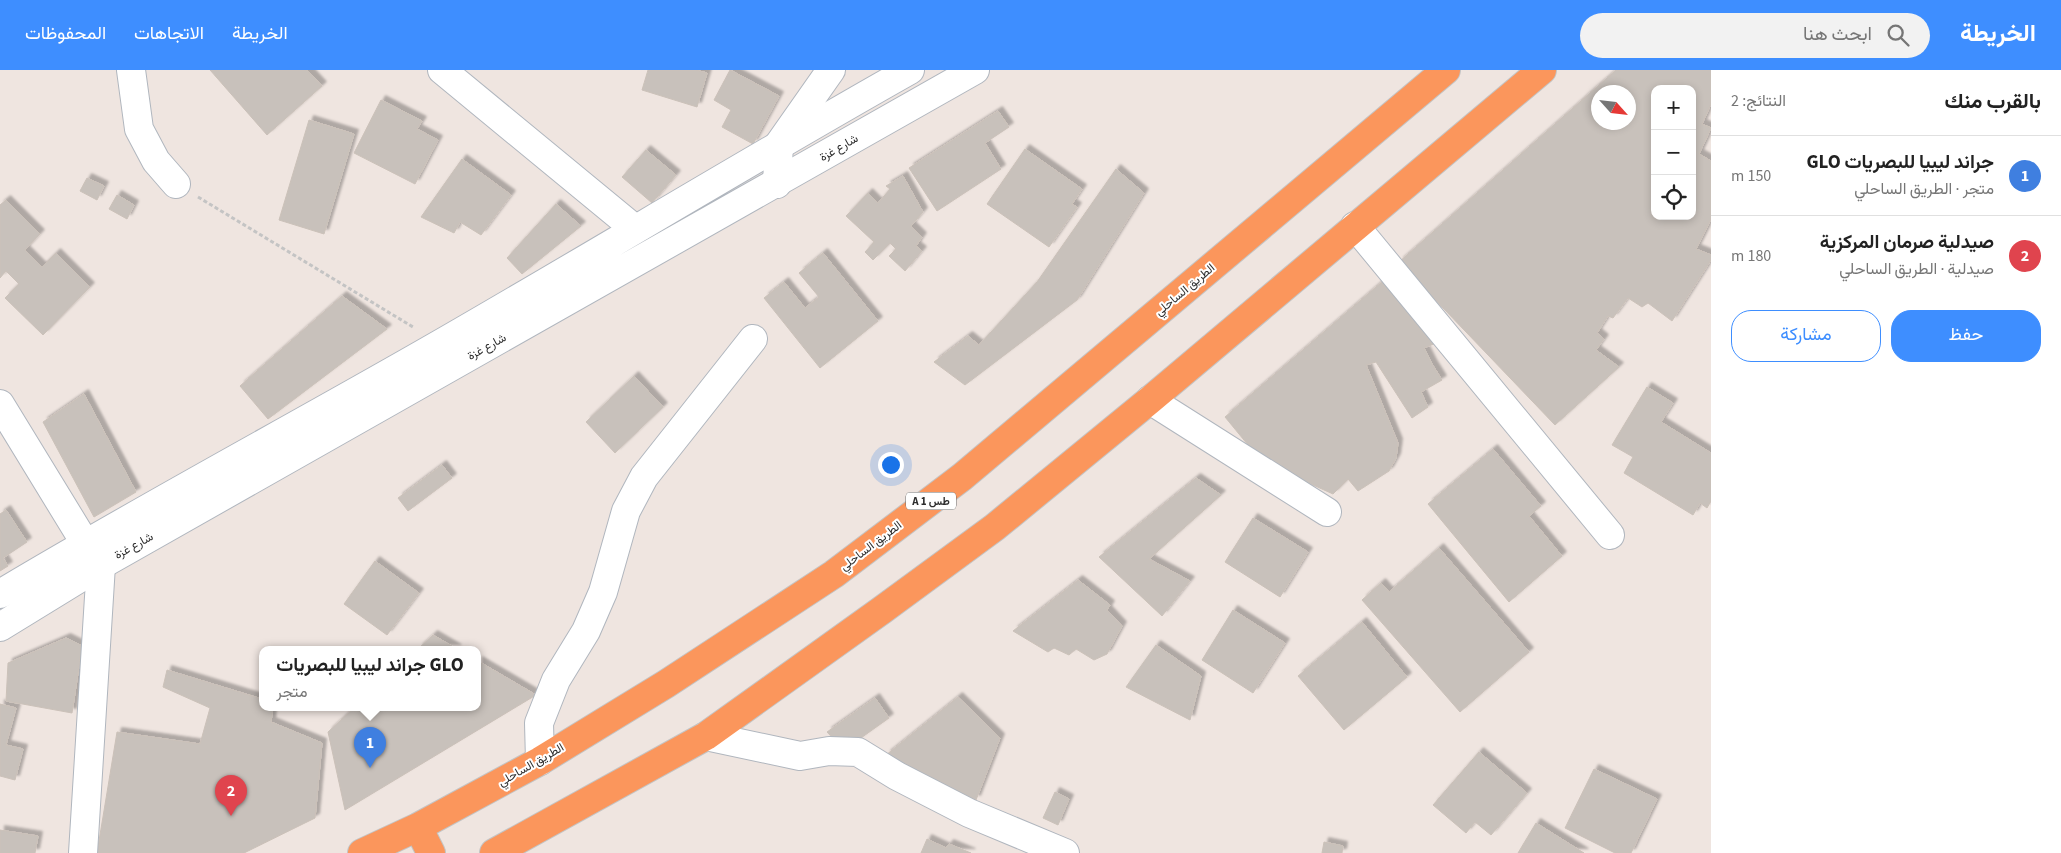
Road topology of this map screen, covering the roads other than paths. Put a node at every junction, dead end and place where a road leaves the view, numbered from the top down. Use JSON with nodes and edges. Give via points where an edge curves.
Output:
{"nodes":[{"id":1,"x":131,"y":70,"type":"edge"},
{"id":2,"x":442,"y":70,"type":"edge"},
{"id":3,"x":831,"y":70,"type":"edge"},
{"id":4,"x":910,"y":70,"type":"edge"},
{"id":5,"x":975,"y":70,"type":"edge"},
{"id":6,"x":1446,"y":70,"type":"edge"},
{"id":7,"x":1542,"y":70,"type":"edge"},
{"id":8,"x":778,"y":144,"type":"junction"},
{"id":9,"x":176,"y":184,"type":"road end"},
{"id":10,"x":777,"y":184,"type":"junction"},
{"id":11,"x":1355,"y":226,"type":"junction"},
{"id":12,"x":635,"y":229,"type":"junction"},
{"id":13,"x":753,"y":339,"type":"dead end"},
{"id":14,"x":1150,"y":400,"type":"junction"},
{"id":15,"x":0,"y":404,"type":"edge"},
{"id":16,"x":1327,"y":512,"type":"dead end"},
{"id":17,"x":1610,"y":535,"type":"dead end"},
{"id":18,"x":85,"y":543,"type":"junction"},
{"id":19,"x":101,"y":565,"type":"junction"},
{"id":20,"x":0,"y":594,"type":"edge"},
{"id":21,"x":0,"y":627,"type":"edge"},
{"id":22,"x":706,"y":736,"type":"junction"},
{"id":23,"x":540,"y":761,"type":"junction"},
{"id":24,"x":418,"y":827,"type":"junction"},
{"id":25,"x":83,"y":853,"type":"edge"},
{"id":26,"x":362,"y":853,"type":"edge"},
{"id":27,"x":431,"y":853,"type":"edge"},
{"id":28,"x":494,"y":853,"type":"edge"},
{"id":29,"x":1064,"y":853,"type":"edge"}],
"edges":[{"from":1,"to":9,"type":"street","via":[[139,129],[156,162]]},
{"from":2,"to":12,"type":"street"},
{"from":3,"to":8,"type":"street"},
{"from":4,"to":8,"type":"street","name":"شارع غزة"},
{"from":5,"to":10,"type":"street","name":"شارع غزة"},
{"from":6,"to":23,"type":"highway","name":"الطريق الساحلي","number":"A 1 طس","via":[[955,483],[834,574],[682,674]]},
{"from":7,"to":11,"type":"highway"},
{"from":8,"to":10,"type":"street"},
{"from":8,"to":12,"type":"street","name":"شارع غزة"},
{"from":10,"to":19,"type":"street","name":"شارع غزة"},
{"from":11,"to":14,"type":"highway"},
{"from":11,"to":17,"type":"street"},
{"from":12,"to":18,"type":"street","name":"شارع غزة","via":[[440,344]]},
{"from":13,"to":23,"type":"street","via":[[644,477],[626,510],[604,592],[586,631],[556,680],[539,723]]},
{"from":14,"to":16,"type":"street"},
{"from":14,"to":22,"type":"highway","via":[[995,527]]},
{"from":15,"to":18,"type":"street"},
{"from":18,"to":19,"type":"street"},
{"from":18,"to":20,"type":"street","name":"شارع غزة"},
{"from":19,"to":21,"type":"street","name":"شارع غزة"},
{"from":19,"to":25,"type":"street"},
{"from":22,"to":28,"type":"highway"},
{"from":22,"to":29,"type":"street","via":[[800,756],[830,751],[858,752],[969,813]]},
{"from":23,"to":24,"type":"highway","name":"الطريق الساحلي","number":"A 1 طس"},
{"from":24,"to":26,"type":"highway","name":"الطريق الساحلي","number":"A 1 طس"},
{"from":24,"to":27,"type":"highway"}]}
